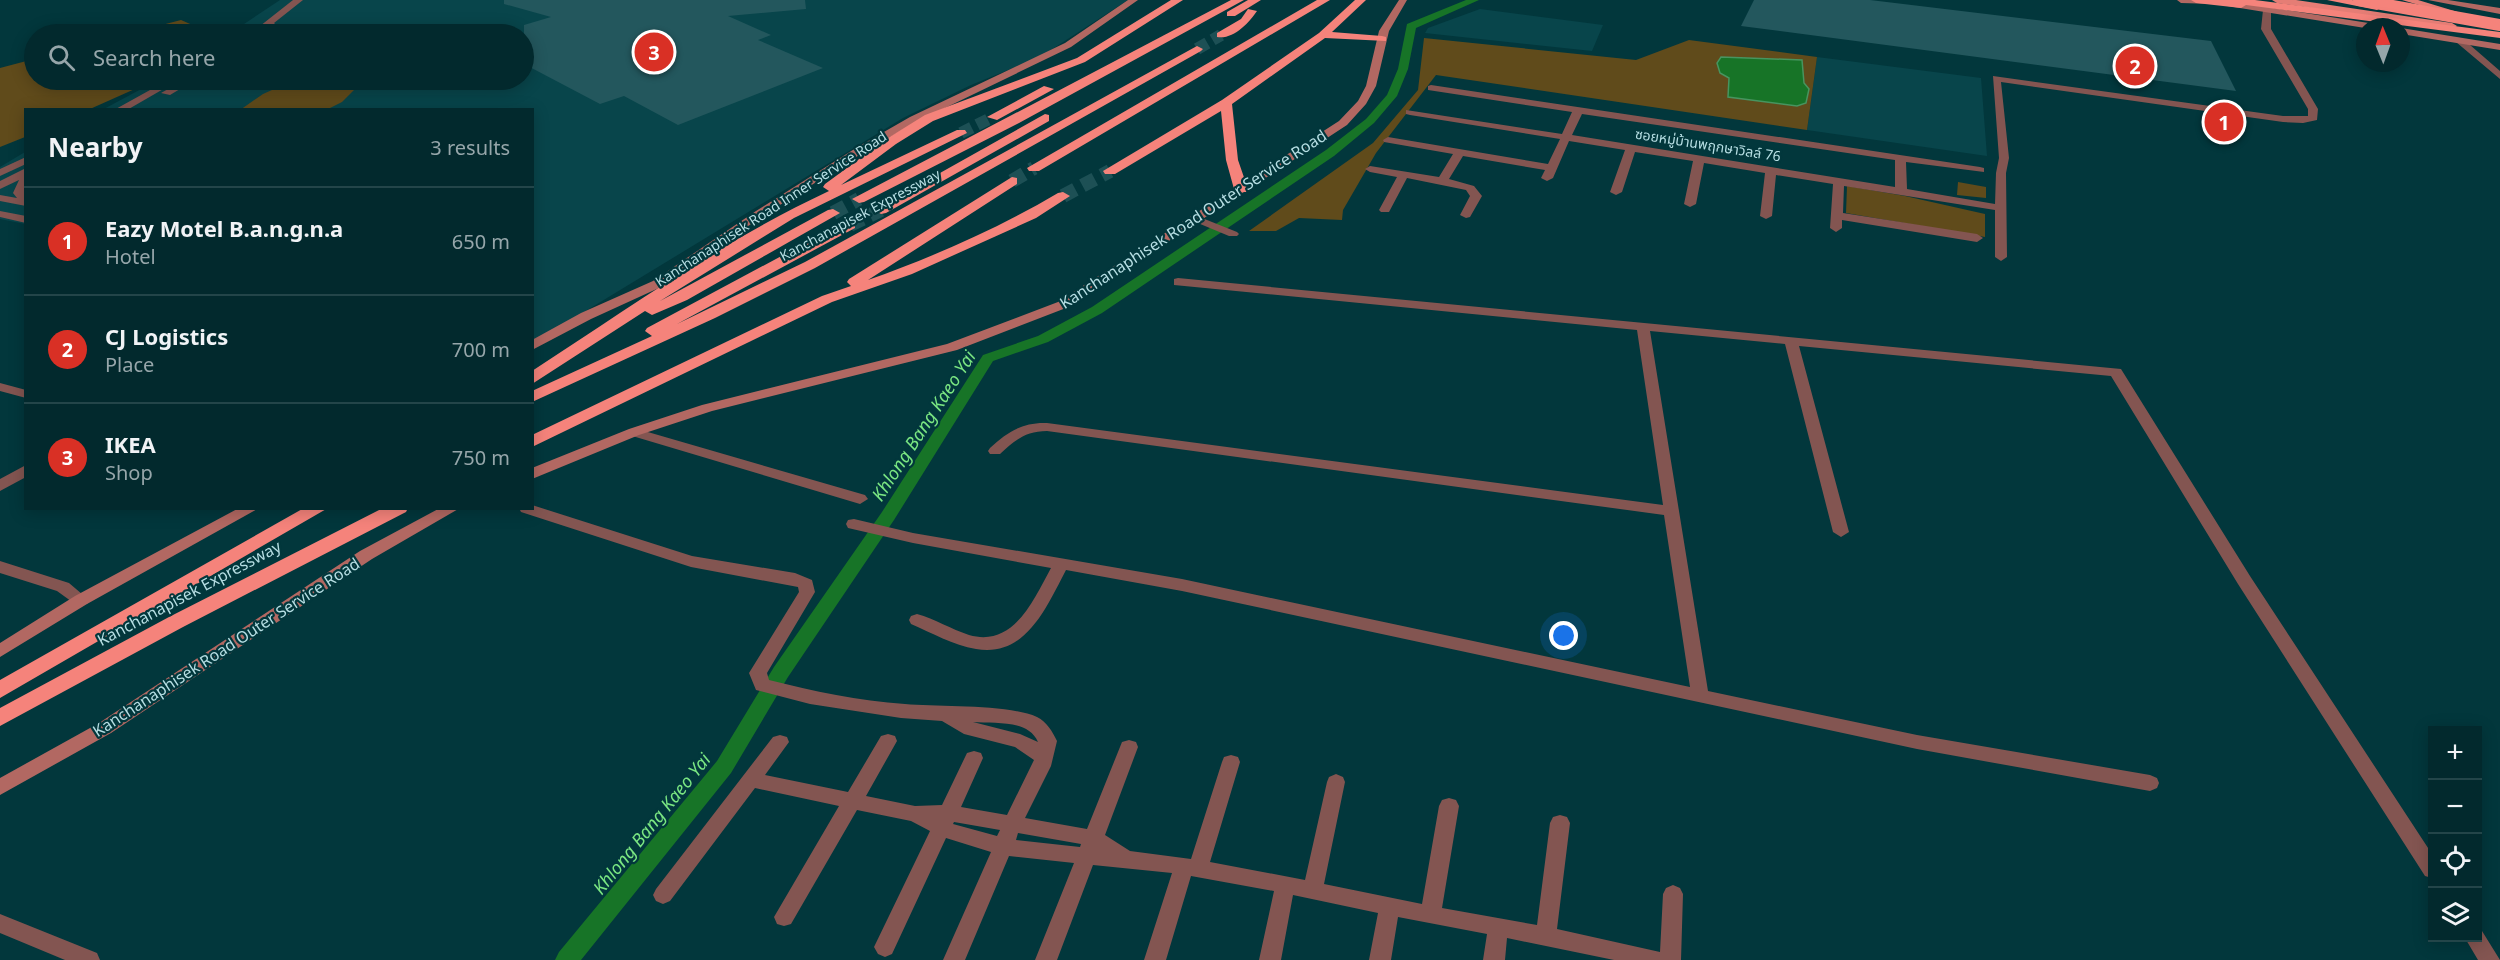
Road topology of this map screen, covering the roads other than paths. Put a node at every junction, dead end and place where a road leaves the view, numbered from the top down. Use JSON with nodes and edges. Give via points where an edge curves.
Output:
{"nodes":[{"id":1,"x":298,"y":0,"type":"edge"},
{"id":2,"x":1134,"y":0,"type":"edge"},
{"id":3,"x":1178,"y":0,"type":"edge"},
{"id":4,"x":1217,"y":0,"type":"edge"},
{"id":5,"x":1239,"y":0,"type":"edge"},
{"id":6,"x":1257,"y":0,"type":"edge"},
{"id":7,"x":1361,"y":0,"type":"edge"},
{"id":8,"x":1403,"y":0,"type":"edge"},
{"id":9,"x":2181,"y":0,"type":"edge"},
{"id":10,"x":2196,"y":0,"type":"edge"},
{"id":11,"x":2206,"y":0,"type":"edge"},
{"id":12,"x":2277,"y":0,"type":"edge"},
{"id":13,"x":2296,"y":0,"type":"edge"},
{"id":14,"x":2332,"y":0,"type":"edge"},
{"id":15,"x":2341,"y":0,"type":"edge"},
{"id":16,"x":2359,"y":0,"type":"edge"},
{"id":17,"x":2408,"y":0,"type":"edge"},
{"id":18,"x":2432,"y":0,"type":"edge"},
{"id":19,"x":1321,"y":3,"type":"edge"},
{"id":20,"x":2237,"y":3,"type":"edge"},
{"id":21,"x":2267,"y":10,"type":"junction"},
{"id":22,"x":2500,"y":11,"type":"edge"},
{"id":23,"x":268,"y":22,"type":"junction"},
{"id":24,"x":264,"y":24,"type":"edge"},
{"id":25,"x":266,"y":24,"type":"edge"},
{"id":26,"x":2356,"y":24,"type":"edge"},
{"id":27,"x":2499,"y":28,"type":"edge"},
{"id":28,"x":2410,"y":32,"type":"edge"},
{"id":29,"x":1221,"y":35,"type":"tunnel mouth"},
{"id":30,"x":1323,"y":35,"type":"junction"},
{"id":31,"x":1382,"y":39,"type":"junction"},
{"id":32,"x":2459,"y":40,"type":"junction"},
{"id":33,"x":2500,"y":47,"type":"edge"},
{"id":34,"x":1197,"y":48,"type":"tunnel mouth"},
{"id":35,"x":2500,"y":76,"type":"edge"},
{"id":36,"x":1431,"y":87,"type":"dead end"},
{"id":37,"x":156,"y":90,"type":"edge"},
{"id":38,"x":172,"y":90,"type":"edge"},
{"id":39,"x":1226,"y":103,"type":"junction"},
{"id":40,"x":123,"y":108,"type":"edge"},
{"id":41,"x":141,"y":108,"type":"edge"},
{"id":42,"x":1579,"y":110,"type":"junction"},
{"id":43,"x":1410,"y":112,"type":"dead end"},
{"id":44,"x":993,"y":117,"type":"tunnel mouth"},
{"id":45,"x":961,"y":133,"type":"tunnel mouth"},
{"id":46,"x":1566,"y":137,"type":"junction"},
{"id":47,"x":1388,"y":140,"type":"dead end"},
{"id":48,"x":1631,"y":148,"type":"junction"},
{"id":49,"x":1460,"y":152,"type":"junction"},
{"id":50,"x":1900,"y":158,"type":"junction"},
{"id":51,"x":1699,"y":159,"type":"junction"},
{"id":52,"x":24,"y":161,"type":"edge"},
{"id":53,"x":24,"y":161,"type":"edge"},
{"id":54,"x":0,"y":168,"type":"edge"},
{"id":55,"x":1034,"y":168,"type":"tunnel mouth"},
{"id":56,"x":1552,"y":168,"type":"junction"},
{"id":57,"x":1370,"y":169,"type":"dead end"},
{"id":58,"x":1980,"y":170,"type":"dead end"},
{"id":59,"x":1110,"y":171,"type":"tunnel mouth"},
{"id":60,"x":1771,"y":171,"type":"junction"},
{"id":61,"x":0,"y":173,"type":"edge"},
{"id":62,"x":24,"y":174,"type":"edge"},
{"id":63,"x":1404,"y":174,"type":"junction"},
{"id":64,"x":1547,"y":178,"type":"dead end"},
{"id":65,"x":24,"y":179,"type":"edge"},
{"id":66,"x":1012,"y":181,"type":"tunnel mouth"},
{"id":67,"x":1442,"y":181,"type":"junction"},
{"id":68,"x":1839,"y":182,"type":"junction"},
{"id":69,"x":0,"y":186,"type":"edge"},
{"id":70,"x":1241,"y":189,"type":"junction"},
{"id":71,"x":1616,"y":192,"type":"dead end"},
{"id":72,"x":1901,"y":192,"type":"junction"},
{"id":73,"x":1063,"y":196,"type":"tunnel mouth"},
{"id":74,"x":0,"y":198,"type":"edge"},
{"id":75,"x":859,"y":199,"type":"tunnel mouth"},
{"id":76,"x":24,"y":200,"type":"edge"},
{"id":77,"x":24,"y":202,"type":"edge"},
{"id":78,"x":1690,"y":204,"type":"dead end"},
{"id":79,"x":2001,"y":208,"type":"junction"},
{"id":80,"x":881,"y":210,"type":"tunnel mouth"},
{"id":81,"x":1385,"y":210,"type":"dead end"},
{"id":82,"x":833,"y":213,"type":"tunnel mouth"},
{"id":83,"x":0,"y":214,"type":"edge"},
{"id":84,"x":789,"y":215,"type":"junction"},
{"id":85,"x":1466,"y":215,"type":"dead end"},
{"id":86,"x":1766,"y":216,"type":"dead end"},
{"id":87,"x":1197,"y":219,"type":"junction"},
{"id":88,"x":24,"y":220,"type":"edge"},
{"id":89,"x":850,"y":225,"type":"tunnel mouth"},
{"id":90,"x":1233,"y":234,"type":"dead end"},
{"id":91,"x":1977,"y":238,"type":"dead end"},
{"id":92,"x":2001,"y":257,"type":"dead end"},
{"id":93,"x":1178,"y":282,"type":"dead end"},
{"id":94,"x":827,"y":299,"type":"junction"},
{"id":95,"x":617,"y":324,"type":"junction"},
{"id":96,"x":1643,"y":326,"type":"junction"},
{"id":97,"x":1791,"y":340,"type":"junction"},
{"id":98,"x":534,"y":345,"type":"edge"},
{"id":99,"x":587,"y":370,"type":"junction"},
{"id":100,"x":534,"y":378,"type":"edge"},
{"id":101,"x":0,"y":387,"type":"edge"},
{"id":102,"x":24,"y":393,"type":"edge"},
{"id":103,"x":534,"y":396,"type":"edge"},
{"id":104,"x":634,"y":432,"type":"junction"},
{"id":105,"x":534,"y":441,"type":"edge"},
{"id":106,"x":995,"y":451,"type":"dead end"},
{"id":107,"x":0,"y":472,"type":"edge"},
{"id":108,"x":21,"y":473,"type":"edge"},
{"id":109,"x":534,"y":473,"type":"edge"},
{"id":110,"x":0,"y":486,"type":"edge"},
{"id":111,"x":860,"y":500,"type":"dead end"},
{"id":112,"x":248,"y":510,"type":"edge"},
{"id":113,"x":315,"y":510,"type":"edge"},
{"id":114,"x":395,"y":510,"type":"edge"},
{"id":115,"x":449,"y":510,"type":"edge"},
{"id":116,"x":532,"y":510,"type":"edge"},
{"id":117,"x":1672,"y":511,"type":"junction"},
{"id":118,"x":859,"y":525,"type":"dead end"},
{"id":119,"x":1841,"y":532,"type":"dead end"},
{"id":120,"x":1062,"y":563,"type":"junction"},
{"id":121,"x":0,"y":567,"type":"edge"},
{"id":122,"x":81,"y":600,"type":"junction"},
{"id":123,"x":917,"y":620,"type":"dead end"},
{"id":124,"x":0,"y":651,"type":"edge"},
{"id":125,"x":0,"y":690,"type":"edge"},
{"id":126,"x":1700,"y":695,"type":"junction"},
{"id":127,"x":0,"y":718,"type":"edge"},
{"id":128,"x":888,"y":741,"type":"dead end"},
{"id":129,"x":780,"y":742,"type":"dead end"},
{"id":130,"x":1129,"y":747,"type":"dead end"},
{"id":131,"x":974,"y":758,"type":"dead end"},
{"id":132,"x":1231,"y":762,"type":"dead end"},
{"id":133,"x":752,"y":780,"type":"junction"},
{"id":134,"x":1336,"y":782,"type":"dead end"},
{"id":135,"x":2150,"y":783,"type":"dead end"},
{"id":136,"x":0,"y":787,"type":"edge"},
{"id":137,"x":855,"y":801,"type":"junction"},
{"id":138,"x":1449,"y":807,"type":"dead end"},
{"id":139,"x":944,"y":822,"type":"junction"},
{"id":140,"x":1013,"y":823,"type":"junction"},
{"id":141,"x":1560,"y":823,"type":"dead end"},
{"id":142,"x":1094,"y":838,"type":"junction"},
{"id":143,"x":1003,"y":846,"type":"junction"},
{"id":144,"x":1122,"y":856,"type":"junction"},
{"id":145,"x":1086,"y":858,"type":"junction"},
{"id":146,"x":2428,"y":862,"type":"edge"},
{"id":147,"x":1191,"y":867,"type":"junction"},
{"id":148,"x":1285,"y":885,"type":"junction"},
{"id":149,"x":1313,"y":890,"type":"junction"},
{"id":150,"x":1672,"y":894,"type":"dead end"},
{"id":151,"x":663,"y":895,"type":"dead end"},
{"id":152,"x":1389,"y":906,"type":"junction"},
{"id":153,"x":1431,"y":914,"type":"junction"},
{"id":154,"x":784,"y":917,"type":"dead end"},
{"id":155,"x":0,"y":923,"type":"edge"},
{"id":156,"x":1498,"y":927,"type":"junction"},
{"id":157,"x":1546,"y":936,"type":"junction"},
{"id":158,"x":2478,"y":942,"type":"edge"},
{"id":159,"x":885,"y":947,"type":"dead end"},
{"id":160,"x":1606,"y":954,"type":"edge"},
{"id":161,"x":89,"y":960,"type":"edge"},
{"id":162,"x":954,"y":960,"type":"edge"},
{"id":163,"x":1046,"y":960,"type":"edge"},
{"id":164,"x":1155,"y":960,"type":"edge"},
{"id":165,"x":1270,"y":960,"type":"edge"},
{"id":166,"x":1380,"y":960,"type":"edge"},
{"id":167,"x":1494,"y":960,"type":"edge"},
{"id":168,"x":1654,"y":960,"type":"edge"},
{"id":169,"x":1670,"y":960,"type":"edge"},
{"id":170,"x":2490,"y":960,"type":"edge"}],
"edges":[{"from":1,"to":23,"type":"street"},
{"from":2,"to":98,"type":"main road","name":"Kanchanaphisek Road Inner Service Road","via":[[1068,45],[914,119],[760,213],[668,277]]},
{"from":3,"to":84,"type":"highway","via":[[1072,64],[928,118]]},
{"from":4,"to":44,"type":"highway"},
{"from":5,"to":75,"type":"highway","name":"Kanchanapisek Expressway"},
{"from":6,"to":29,"type":"highway","via":[[1245,21]]},
{"from":6,"to":80,"type":"highway"},
{"from":7,"to":30,"type":"highway"},
{"from":8,"to":31,"type":"main road","name":"Kanchanaphisek Road Outer Service Road","via":[[1389,19]]},
{"from":9,"to":20,"type":"main road"},
{"from":10,"to":20,"type":"highway"},
{"from":11,"to":20,"type":"main road"},
{"from":12,"to":27,"type":"highway"},
{"from":13,"to":27,"type":"highway"},
{"from":14,"to":27,"type":"highway","bridge":true},
{"from":15,"to":27,"type":"highway"},
{"from":16,"to":27,"type":"highway","bridge":true},
{"from":17,"to":27,"type":"highway"},
{"from":18,"to":22,"type":"main road"},
{"from":19,"to":55,"type":"highway"},
{"from":20,"to":21,"type":"main road"},
{"from":20,"to":27,"type":"highway","via":[[2388,22]]},
{"from":21,"to":26,"type":"main road"},
{"from":21,"to":79,"type":"street","via":[[2266,28],[2313,109],[2313,118],[2283,119],[1996,78],[2004,158]]},
{"from":23,"to":24,"type":"street"},
{"from":23,"to":25,"type":"street"},
{"from":28,"to":32,"type":"main road"},
{"from":30,"to":31,"type":"highway"},
{"from":30,"to":39,"type":"highway"},
{"from":31,"to":70,"type":"main road","name":"Kanchanaphisek Road Outer Service Road","via":[[1371,86],[1349,116]]},
{"from":32,"to":33,"type":"main road"},
{"from":32,"to":35,"type":"street"},
{"from":34,"to":99,"type":"highway","name":"Kanchanapisek Expressway","via":[[810,265]]},
{"from":36,"to":42,"type":"street"},
{"from":37,"to":40,"type":"street"},
{"from":38,"to":41,"type":"street"},
{"from":39,"to":59,"type":"highway"},
{"from":39,"to":70,"type":"highway","via":[[1232,160]]},
{"from":42,"to":46,"type":"street"},
{"from":42,"to":50,"type":"street"},
{"from":43,"to":46,"type":"street","name":"ซอยหมู่บ้านพฤกษาวิลล์ 76"},
{"from":45,"to":84,"type":"highway","name":"Kanchanapisek Expressway"},
{"from":46,"to":48,"type":"street","name":"ซอยหมู่บ้านพฤกษาวิลล์ 76"},
{"from":46,"to":56,"type":"street"},
{"from":47,"to":49,"type":"street"},
{"from":48,"to":51,"type":"street","name":"ซอยหมู่บ้านพฤกษาวิลล์ 76"},
{"from":48,"to":71,"type":"street"},
{"from":49,"to":56,"type":"street"},
{"from":49,"to":67,"type":"street"},
{"from":50,"to":58,"type":"street"},
{"from":50,"to":72,"type":"street"},
{"from":51,"to":60,"type":"street","name":"ซอยหมู่บ้านพฤกษาวิลล์ 76"},
{"from":51,"to":78,"type":"street"},
{"from":52,"to":54,"type":"street"},
{"from":53,"to":61,"type":"street"},
{"from":56,"to":64,"type":"street"},
{"from":57,"to":63,"type":"street"},
{"from":60,"to":68,"type":"street","name":"ซอยหมู่บ้านพฤกษาวิลล์ 76"},
{"from":60,"to":86,"type":"street"},
{"from":62,"to":69,"type":"street"},
{"from":63,"to":67,"type":"street"},
{"from":63,"to":81,"type":"street"},
{"from":65,"to":76,"type":"street","via":[[19,193]]},
{"from":66,"to":94,"type":"highway"},
{"from":67,"to":85,"type":"street","via":[[1475,192]]},
{"from":68,"to":72,"type":"street","name":"ซอยหมู่บ้านพฤกษาวิลล์ 76"},
{"from":68,"to":91,"type":"street","via":[[1837,222]]},
{"from":70,"to":87,"type":"main road","name":"Kanchanaphisek Road Outer Service Road"},
{"from":72,"to":79,"type":"street","name":"ซอยหมู่บ้านพฤกษาวิลล์ 76"},
{"from":73,"to":94,"type":"highway","via":[[1030,216],[907,271]]},
{"from":74,"to":77,"type":"street"},
{"from":79,"to":92,"type":"street"},
{"from":82,"to":95,"type":"highway","name":"Kanchanapisek Expressway","via":[[682,297]]},
{"from":83,"to":88,"type":"street"},
{"from":84,"to":95,"type":"highway","name":"Kanchanapisek Expressway"},
{"from":87,"to":90,"type":"street"},
{"from":87,"to":104,"type":"main road","name":"Kanchanaphisek Road Outer Service Road","via":[[1062,305],[999,330],[952,347],[707,408]]},
{"from":89,"to":99,"type":"highway","via":[[681,313]]},
{"from":93,"to":96,"type":"street"},
{"from":94,"to":105,"type":"highway"},
{"from":95,"to":100,"type":"highway","name":"Kanchanapisek Expressway"},
{"from":96,"to":97,"type":"street"},
{"from":96,"to":117,"type":"street"},
{"from":97,"to":119,"type":"street"},
{"from":97,"to":146,"type":"street","via":[[2116,372],[2244,580]]},
{"from":99,"to":103,"type":"highway","name":"Kanchanapisek Expressway"},
{"from":101,"to":102,"type":"street"},
{"from":104,"to":109,"type":"main road","name":"Kanchanaphisek Road Outer Service Road"},
{"from":104,"to":111,"type":"street"},
{"from":106,"to":117,"type":"street","via":[[1016,431],[1047,426]]},
{"from":107,"to":108,"type":"street"},
{"from":108,"to":110,"type":"street"},
{"from":112,"to":122,"type":"main road"},
{"from":113,"to":125,"type":"highway","name":"Kanchanapisek Expressway"},
{"from":114,"to":127,"type":"highway","name":"Kanchanapisek Expressway"},
{"from":115,"to":136,"type":"main road","name":"Kanchanaphisek Road Outer Service Road","via":[[366,555],[105,728]]},
{"from":116,"to":140,"type":"street","via":[[691,561],[806,584],[807,592],[758,673],[762,685],[810,697],[946,716],[969,728],[1026,742],[1044,758]]},
{"from":117,"to":126,"type":"street"},
{"from":118,"to":120,"type":"street"},
{"from":120,"to":123,"type":"street","via":[[1025,626],[1013,638],[997,644],[977,643]]},
{"from":120,"to":126,"type":"street"},
{"from":121,"to":122,"type":"street","via":[[63,587]]},
{"from":122,"to":124,"type":"main road"},
{"from":126,"to":135,"type":"street","via":[[1917,742]]},
{"from":128,"to":137,"type":"street"},
{"from":129,"to":133,"type":"street"},
{"from":130,"to":142,"type":"street"},
{"from":131,"to":139,"type":"street"},
{"from":132,"to":147,"type":"street"},
{"from":133,"to":137,"type":"street"},
{"from":133,"to":151,"type":"street"},
{"from":134,"to":149,"type":"street"},
{"from":137,"to":139,"type":"street"},
{"from":137,"to":154,"type":"street"},
{"from":138,"to":153,"type":"street"},
{"from":139,"to":140,"type":"street"},
{"from":139,"to":143,"type":"street"},
{"from":139,"to":159,"type":"street"},
{"from":140,"to":142,"type":"street"},
{"from":140,"to":143,"type":"street"},
{"from":141,"to":157,"type":"street"},
{"from":142,"to":144,"type":"street"},
{"from":142,"to":145,"type":"street"},
{"from":143,"to":145,"type":"street"},
{"from":143,"to":162,"type":"street"},
{"from":144,"to":145,"type":"street"},
{"from":144,"to":147,"type":"street"},
{"from":145,"to":163,"type":"street"},
{"from":147,"to":148,"type":"street"},
{"from":147,"to":164,"type":"street"},
{"from":148,"to":149,"type":"street"},
{"from":148,"to":165,"type":"street"},
{"from":149,"to":152,"type":"street"},
{"from":150,"to":169,"type":"street"},
{"from":152,"to":153,"type":"street"},
{"from":152,"to":166,"type":"street"},
{"from":153,"to":156,"type":"street"},
{"from":155,"to":161,"type":"street"},
{"from":156,"to":157,"type":"street"},
{"from":156,"to":167,"type":"street"},
{"from":157,"to":160,"type":"street"},
{"from":158,"to":170,"type":"street"},
{"from":160,"to":168,"type":"street"}]}
